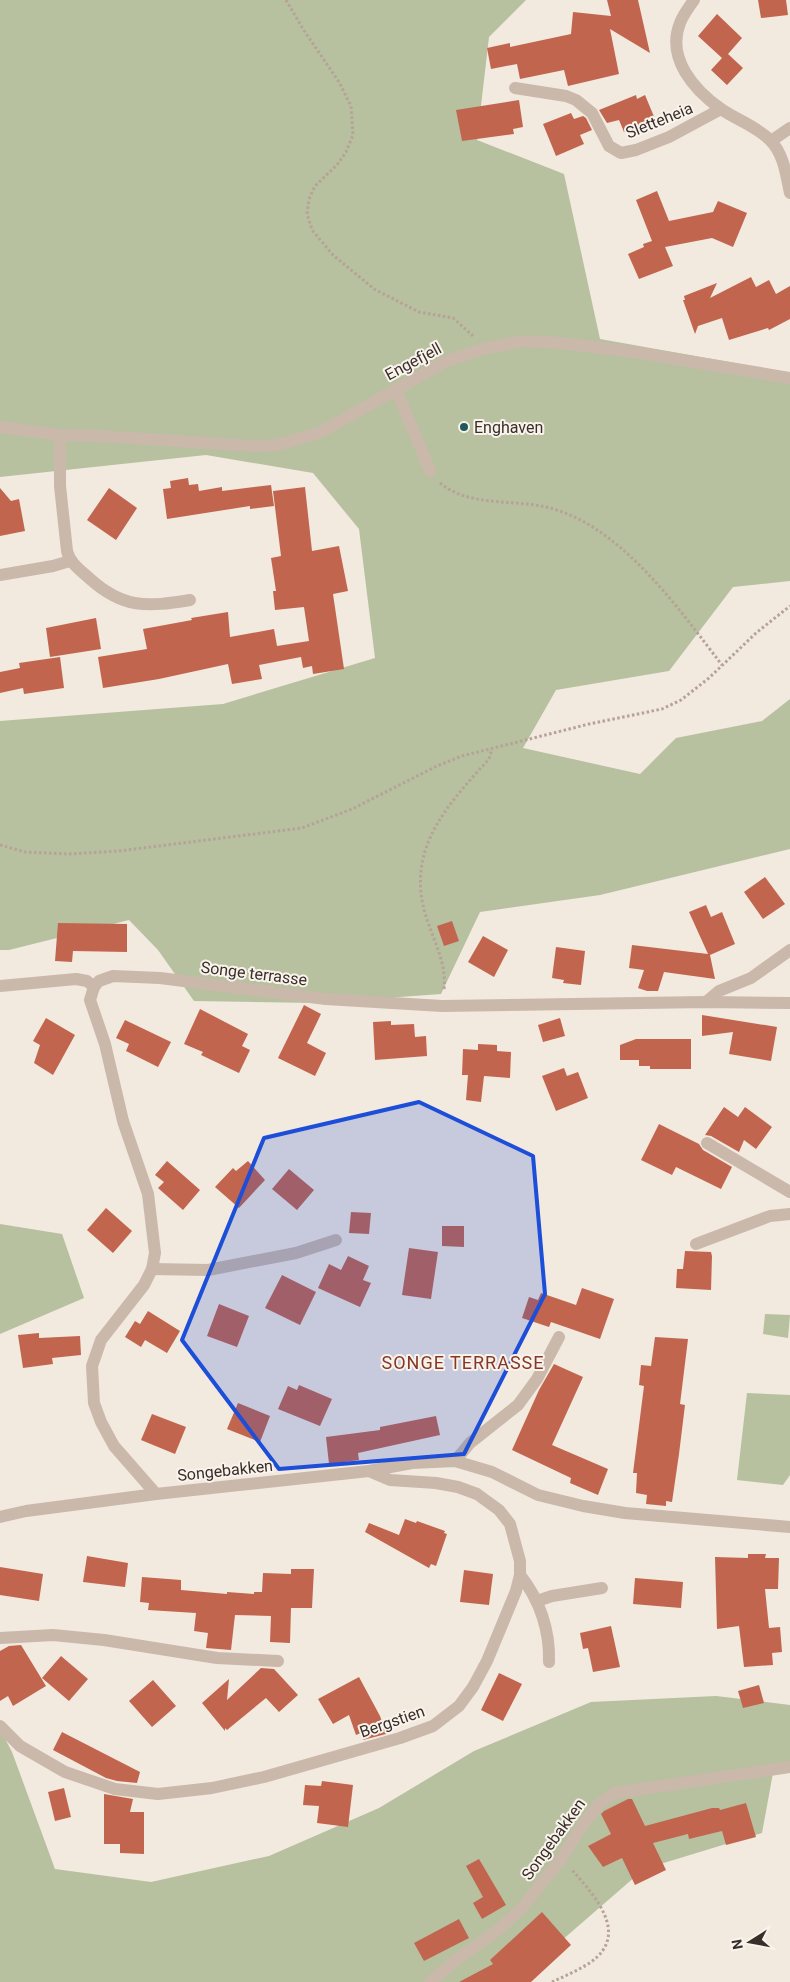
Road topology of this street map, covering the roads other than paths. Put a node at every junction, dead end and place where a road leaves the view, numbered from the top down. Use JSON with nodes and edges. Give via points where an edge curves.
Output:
{"nodes":[{"id":1,"x":694,"y":0,"type":"edge"},
{"id":2,"x":515,"y":88,"type":"dead end"},
{"id":3,"x":721,"y":110,"type":"junction"},
{"id":4,"x":790,"y":128,"type":"edge"},
{"id":5,"x":771,"y":141,"type":"junction"},
{"id":6,"x":790,"y":193,"type":"edge"},
{"id":7,"x":790,"y":378,"type":"edge"},
{"id":8,"x":396,"y":389,"type":"junction"},
{"id":9,"x":0,"y":427,"type":"edge"},
{"id":10,"x":60,"y":435,"type":"junction"},
{"id":11,"x":430,"y":470,"type":"road end"},
{"id":12,"x":70,"y":561,"type":"junction"},
{"id":13,"x":0,"y":575,"type":"edge"},
{"id":14,"x":190,"y":600,"type":"dead end"},
{"id":15,"x":790,"y":950,"type":"edge"},
{"id":16,"x":0,"y":986,"type":"edge"},
{"id":17,"x":94,"y":987,"type":"junction"},
{"id":18,"x":706,"y":1002,"type":"junction"},
{"id":19,"x":790,"y":1002,"type":"edge"},
{"id":20,"x":707,"y":1143,"type":"dead end"},
{"id":21,"x":790,"y":1192,"type":"edge"},
{"id":22,"x":790,"y":1214,"type":"edge"},
{"id":23,"x":336,"y":1240,"type":"dead end"},
{"id":24,"x":696,"y":1244,"type":"dead end"},
{"id":25,"x":152,"y":1269,"type":"junction"},
{"id":26,"x":560,"y":1337,"type":"dead end"},
{"id":27,"x":455,"y":1461,"type":"junction"},
{"id":28,"x":369,"y":1471,"type":"junction"},
{"id":29,"x":156,"y":1494,"type":"junction"},
{"id":30,"x":0,"y":1517,"type":"edge"},
{"id":31,"x":790,"y":1527,"type":"edge"},
{"id":32,"x":520,"y":1575,"type":"junction"},
{"id":33,"x":602,"y":1588,"type":"dead end"},
{"id":34,"x":537,"y":1601,"type":"junction"},
{"id":35,"x":0,"y":1638,"type":"edge"},
{"id":36,"x":278,"y":1661,"type":"dead end"},
{"id":37,"x":549,"y":1662,"type":"dead end"},
{"id":38,"x":0,"y":1726,"type":"edge"},
{"id":39,"x":790,"y":1767,"type":"edge"},
{"id":40,"x":430,"y":1982,"type":"edge"}],
"edges":[{"from":1,"to":3,"type":"street","name":"Sletteheia","via":[[680,21],[676,34],[677,50],[684,72],[694,86]]},
{"from":2,"to":3,"type":"street","name":"Sletteheia","via":[[576,100],[592,113],[609,146],[622,152],[670,137]]},
{"from":3,"to":5,"type":"street","name":"Sletteheia"},
{"from":4,"to":5,"type":"street"},
{"from":5,"to":6,"type":"street","name":"Sletteheia","via":[[782,160]]},
{"from":7,"to":8,"type":"street","name":"Engefjell","via":[[634,352],[524,342],[486,348],[446,360]]},
{"from":8,"to":10,"type":"street","name":"Engefjell","via":[[321,432],[278,445]]},
{"from":8,"to":11,"type":"street"},
{"from":9,"to":10,"type":"street","name":"Engefjell"},
{"from":10,"to":12,"type":"street","via":[[60,486]]},
{"from":12,"to":13,"type":"street"},
{"from":12,"to":14,"type":"street","via":[[101,589],[132,604],[156,605]]},
{"from":15,"to":18,"type":"street","via":[[751,978],[719,991]]},
{"from":16,"to":17,"type":"street","via":[[76,979],[87,981]]},
{"from":17,"to":18,"type":"street","name":"Songe terrasse","via":[[99,981],[113,976],[326,998],[442,1006]]},
{"from":17,"to":25,"type":"street","via":[[90,1000],[105,1044],[123,1121],[148,1194],[155,1254]]},
{"from":18,"to":19,"type":"street","name":"Songe terrasse"},
{"from":20,"to":21,"type":"street"},
{"from":22,"to":24,"type":"street","via":[[770,1216]]},
{"from":23,"to":25,"type":"street","via":[[296,1253],[208,1270]]},
{"from":25,"to":29,"type":"street","via":[[144,1285],[101,1340],[92,1366],[94,1403],[101,1422],[114,1446]]},
{"from":26,"to":27,"type":"street","via":[[518,1405],[470,1443]]},
{"from":27,"to":28,"type":"street","name":"Songebakken","via":[[412,1463]]},
{"from":27,"to":31,"type":"street","name":"Songebakken","via":[[492,1472],[538,1495],[584,1506],[625,1513]]},
{"from":28,"to":29,"type":"street","name":"Songebakken"},
{"from":28,"to":32,"type":"street","name":"Bergstien","via":[[390,1480],[450,1486],[478,1494],[499,1510],[510,1524],[520,1561]]},
{"from":29,"to":30,"type":"street","name":"Songebakken","via":[[26,1510]]},
{"from":32,"to":34,"type":"street"},
{"from":32,"to":38,"type":"street","name":"Bergstien","via":[[487,1661],[459,1706],[433,1726],[264,1778],[158,1794],[114,1789],[65,1772],[20,1746]]},
{"from":33,"to":34,"type":"street"},
{"from":34,"to":37,"type":"street","via":[[550,1644]]},
{"from":35,"to":36,"type":"street","via":[[53,1635],[217,1658]]},
{"from":39,"to":40,"type":"street","name":"Songebakken","via":[[615,1793],[599,1804],[521,1909]]}]}
